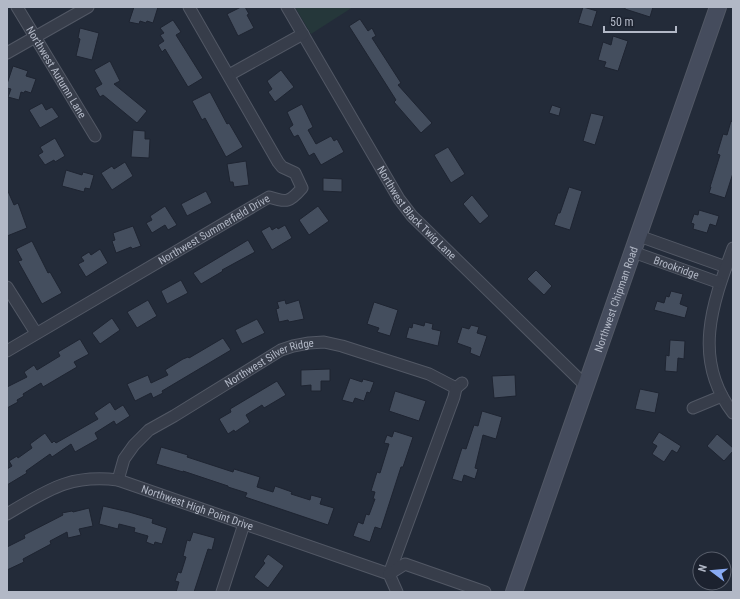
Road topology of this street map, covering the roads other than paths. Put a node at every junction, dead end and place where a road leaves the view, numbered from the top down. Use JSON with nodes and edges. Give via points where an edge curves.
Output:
{"nodes":[{"id":1,"x":17,"y":7,"type":"edge"},
{"id":2,"x":88,"y":7,"type":"edge"},
{"id":3,"x":189,"y":7,"type":"edge"},
{"id":4,"x":288,"y":7,"type":"edge"},
{"id":5,"x":718,"y":7,"type":"edge"},
{"id":6,"x":302,"y":34,"type":"junction"},
{"id":7,"x":36,"y":37,"type":"junction"},
{"id":8,"x":7,"y":53,"type":"edge"},
{"id":9,"x":229,"y":75,"type":"junction"},
{"id":10,"x":96,"y":136,"type":"dead end"},
{"id":11,"x":639,"y":236,"type":"junction"},
{"id":12,"x":733,"y":248,"type":"edge"},
{"id":13,"x":633,"y":252,"type":"junction"},
{"id":14,"x":726,"y":267,"type":"junction"},
{"id":15,"x":720,"y":283,"type":"junction"},
{"id":16,"x":7,"y":287,"type":"edge"},
{"id":17,"x":36,"y":333,"type":"junction"},
{"id":18,"x":7,"y":351,"type":"edge"},
{"id":19,"x":587,"y":387,"type":"junction"},
{"id":20,"x":722,"y":396,"type":"junction"},
{"id":21,"x":693,"y":408,"type":"dead end"},
{"id":22,"x":733,"y":413,"type":"edge"},
{"id":23,"x":118,"y":480,"type":"junction"},
{"id":24,"x":7,"y":514,"type":"edge"},
{"id":25,"x":244,"y":524,"type":"junction"},
{"id":26,"x":389,"y":574,"type":"junction"},
{"id":27,"x":222,"y":592,"type":"edge"},
{"id":28,"x":397,"y":592,"type":"edge"},
{"id":29,"x":485,"y":592,"type":"edge"},
{"id":30,"x":514,"y":592,"type":"edge"}],
"edges":[{"from":1,"to":7,"type":"street","name":"Northwest Autumn Lane"},
{"from":2,"to":7,"type":"street"},
{"from":3,"to":9,"type":"street","name":"Northwest Summerfield Drive"},
{"from":4,"to":6,"type":"street","name":"Northwest Black Twig Lane"},
{"from":5,"to":11,"type":"main road","name":"Northwest Chipman Road"},
{"from":6,"to":9,"type":"street"},
{"from":6,"to":19,"type":"street","name":"Northwest Black Twig Lane","via":[[399,199],[412,216]]},
{"from":7,"to":8,"type":"street"},
{"from":7,"to":10,"type":"street","name":"Northwest Autumn Lane"},
{"from":9,"to":17,"type":"street","name":"Northwest Summerfield Drive","via":[[282,167],[296,173],[302,188],[294,198],[282,201],[269,197]]},
{"from":11,"to":13,"type":"main road","name":"Northwest Chipman Road"},
{"from":11,"to":14,"type":"street","name":"Brookridge"},
{"from":12,"to":14,"type":"street"},
{"from":13,"to":15,"type":"street","name":"Brookridge"},
{"from":13,"to":19,"type":"main road","name":"Northwest Chipman Road"},
{"from":14,"to":15,"type":"street"},
{"from":15,"to":20,"type":"street","via":[[710,324],[709,340],[712,370]]},
{"from":16,"to":17,"type":"street"},
{"from":17,"to":18,"type":"street","name":"Northwest Summerfield Drive"},
{"from":19,"to":30,"type":"main road","name":"Northwest Chipman Road"},
{"from":20,"to":21,"type":"street"},
{"from":20,"to":22,"type":"street"},
{"from":23,"to":24,"type":"street","name":"Northwest High Point Drive","via":[[101,478],[72,481],[55,487]]},
{"from":23,"to":25,"type":"street","name":"Northwest High Point Drive"},
{"from":23,"to":26,"type":"street","name":"Northwest Silver Ridge","via":[[124,459],[149,430],[281,350],[324,342],[429,374],[459,386]]},
{"from":25,"to":26,"type":"street","name":"Northwest High Point Drive"},
{"from":25,"to":27,"type":"street"},
{"from":26,"to":28,"type":"street"},
{"from":26,"to":29,"type":"street","via":[[405,564]]}]}
